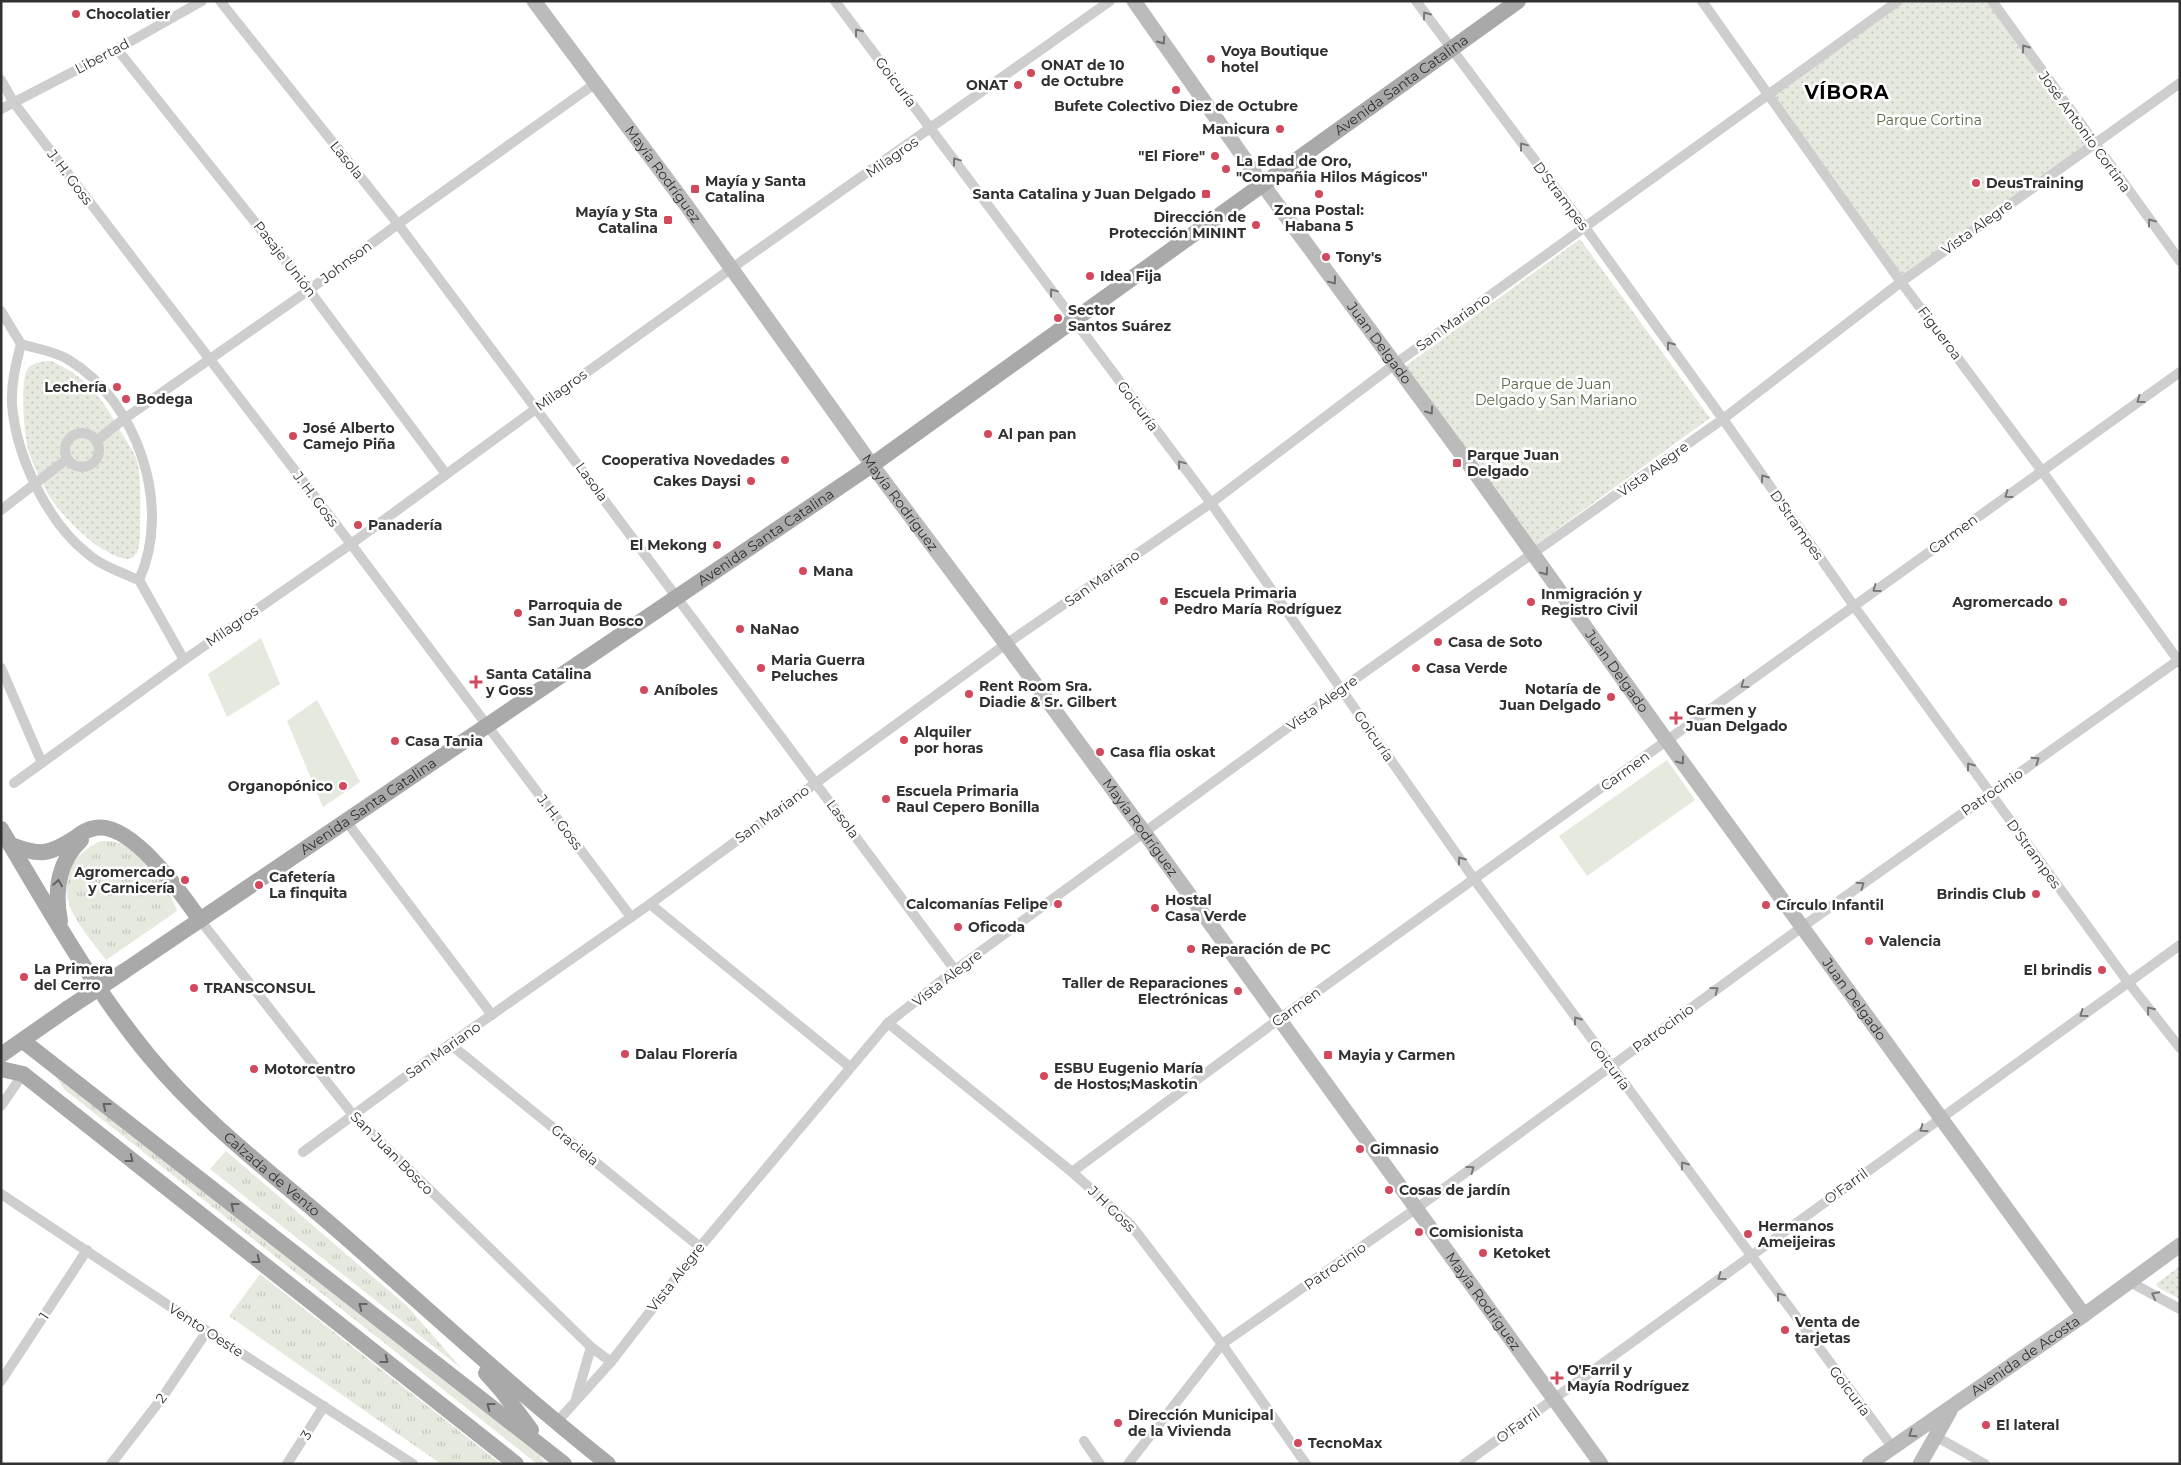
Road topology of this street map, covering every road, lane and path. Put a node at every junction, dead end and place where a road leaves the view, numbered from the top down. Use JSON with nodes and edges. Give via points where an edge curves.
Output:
{"nodes":[{"id":1,"x":202,"y":1,"type":"edge"},
{"id":2,"x":220,"y":1,"type":"edge"},
{"id":3,"x":534,"y":1,"type":"edge"},
{"id":4,"x":835,"y":1,"type":"edge"},
{"id":5,"x":1110,"y":1,"type":"edge"},
{"id":6,"x":1134,"y":1,"type":"edge"},
{"id":7,"x":1416,"y":1,"type":"edge"},
{"id":8,"x":1518,"y":1,"type":"edge"},
{"id":9,"x":1702,"y":1,"type":"edge"},
{"id":10,"x":1898,"y":1,"type":"edge"},
{"id":11,"x":1992,"y":1,"type":"edge"},
{"id":12,"x":117,"y":49,"type":"junction"},
{"id":13,"x":1451,"y":50,"type":"junction"},
{"id":14,"x":1,"y":80,"type":"edge"},
{"id":15,"x":596,"y":83,"type":"junction"},
{"id":16,"x":2180,"y":83,"type":"edge"},
{"id":17,"x":1768,"y":94,"type":"junction"},
{"id":18,"x":14,"y":103,"type":"junction"},
{"id":19,"x":1,"y":109,"type":"edge"},
{"id":20,"x":932,"y":128,"type":"junction"},
{"id":21,"x":2094,"y":144,"type":"junction"},
{"id":22,"x":1263,"y":185,"type":"junction"},
{"id":23,"x":398,"y":224,"type":"junction"},
{"id":24,"x":1584,"y":226,"type":"junction"},
{"id":25,"x":2180,"y":261,"type":"edge"},
{"id":26,"x":732,"y":268,"type":"junction"},
{"id":27,"x":1901,"y":282,"type":"junction"},
{"id":28,"x":310,"y":290,"type":"junction"},
{"id":29,"x":1,"y":311,"type":"edge"},
{"id":30,"x":1074,"y":321,"type":"junction"},
{"id":31,"x":22,"y":344,"type":"junction"},
{"id":32,"x":210,"y":359,"type":"junction"},
{"id":33,"x":1396,"y":364,"type":"junction"},
{"id":34,"x":2180,"y":372,"type":"edge"},
{"id":35,"x":537,"y":408,"type":"junction"},
{"id":36,"x":124,"y":419,"type":"junction"},
{"id":37,"x":1723,"y":419,"type":"junction"},
{"id":38,"x":96,"y":442,"type":"junction"},
{"id":39,"x":67,"y":459,"type":"junction"},
{"id":40,"x":872,"y":465,"type":"junction"},
{"id":41,"x":2042,"y":470,"type":"junction"},
{"id":42,"x":446,"y":474,"type":"junction"},
{"id":43,"x":36,"y":484,"type":"junction"},
{"id":44,"x":1211,"y":503,"type":"junction"},
{"id":45,"x":1,"y":510,"type":"edge"},
{"id":46,"x":351,"y":544,"type":"junction"},
{"id":47,"x":1532,"y":554,"type":"junction"},
{"id":48,"x":139,"y":580,"type":"junction"},
{"id":49,"x":676,"y":598,"type":"junction"},
{"id":50,"x":1854,"y":606,"type":"junction"},
{"id":51,"x":1006,"y":644,"type":"junction"},
{"id":52,"x":184,"y":660,"type":"junction"},
{"id":53,"x":2179,"y":661,"type":"edge"},
{"id":54,"x":1,"y":668,"type":"edge"},
{"id":55,"x":1340,"y":688,"type":"junction"},
{"id":56,"x":488,"y":725,"type":"junction"},
{"id":57,"x":1667,"y":741,"type":"junction"},
{"id":58,"x":42,"y":763,"type":"junction"},
{"id":59,"x":816,"y":782,"type":"junction"},
{"id":60,"x":14,"y":783,"type":"dead end"},
{"id":61,"x":1990,"y":793,"type":"junction"},
{"id":62,"x":346,"y":821,"type":"junction"},
{"id":63,"x":1,"y":829,"type":"edge"},
{"id":64,"x":1144,"y":832,"type":"junction"},
{"id":65,"x":127,"y":837,"type":"junction"},
{"id":66,"x":11,"y":846,"type":"junction"},
{"id":67,"x":1474,"y":879,"type":"junction"},
{"id":68,"x":650,"y":904,"type":"junction"},
{"id":69,"x":631,"y":917,"type":"junction"},
{"id":70,"x":200,"y":920,"type":"junction"},
{"id":71,"x":1802,"y":927,"type":"junction"},
{"id":72,"x":63,"y":931,"type":"junction"},
{"id":73,"x":2180,"y":945,"type":"edge"},
{"id":74,"x":955,"y":970,"type":"junction"},
{"id":75,"x":2128,"y":982,"type":"junction"},
{"id":76,"x":492,"y":1015,"type":"junction"},
{"id":77,"x":1279,"y":1019,"type":"junction"},
{"id":78,"x":888,"y":1024,"type":"junction"},
{"id":79,"x":23,"y":1041,"type":"junction"},
{"id":80,"x":450,"y":1044,"type":"junction"},
{"id":81,"x":2180,"y":1048,"type":"edge"},
{"id":82,"x":1,"y":1055,"type":"edge"},
{"id":83,"x":1610,"y":1066,"type":"junction"},
{"id":84,"x":850,"y":1067,"type":"junction"},
{"id":85,"x":1,"y":1069,"type":"edge"},
{"id":86,"x":23,"y":1074,"type":"junction"},
{"id":87,"x":1,"y":1106,"type":"edge"},
{"id":88,"x":352,"y":1115,"type":"junction"},
{"id":89,"x":1940,"y":1117,"type":"junction"},
{"id":90,"x":304,"y":1152,"type":"dead end"},
{"id":91,"x":1072,"y":1172,"type":"junction"},
{"id":92,"x":1,"y":1194,"type":"edge"},
{"id":93,"x":1418,"y":1208,"type":"junction"},
{"id":94,"x":2180,"y":1245,"type":"edge"},
{"id":95,"x":700,"y":1247,"type":"junction"},
{"id":96,"x":87,"y":1250,"type":"junction"},
{"id":97,"x":1750,"y":1256,"type":"junction"},
{"id":98,"x":2130,"y":1282,"type":"junction"},
{"id":99,"x":422,"y":1303,"type":"junction"},
{"id":100,"x":2180,"y":1309,"type":"edge"},
{"id":101,"x":2084,"y":1315,"type":"junction"},
{"id":102,"x":207,"y":1331,"type":"junction"},
{"id":103,"x":1222,"y":1344,"type":"junction"},
{"id":104,"x":591,"y":1347,"type":"junction"},
{"id":105,"x":611,"y":1362,"type":"junction"},
{"id":106,"x":1,"y":1381,"type":"edge"},
{"id":107,"x":1554,"y":1399,"type":"junction"},
{"id":108,"x":575,"y":1404,"type":"junction"},
{"id":109,"x":324,"y":1406,"type":"junction"},
{"id":110,"x":1952,"y":1407,"type":"junction"},
{"id":111,"x":556,"y":1423,"type":"junction"},
{"id":112,"x":1935,"y":1436,"type":"junction"},
{"id":113,"x":1084,"y":1441,"type":"dead end"},
{"id":114,"x":543,"y":1446,"type":"junction"},
{"id":115,"x":1893,"y":1448,"type":"junction"},
{"id":116,"x":111,"y":1464,"type":"edge"},
{"id":117,"x":287,"y":1464,"type":"edge"},
{"id":118,"x":414,"y":1464,"type":"edge"},
{"id":119,"x":516,"y":1464,"type":"edge"},
{"id":120,"x":555,"y":1464,"type":"edge"},
{"id":121,"x":564,"y":1464,"type":"edge"},
{"id":122,"x":608,"y":1464,"type":"edge"},
{"id":123,"x":1100,"y":1464,"type":"edge"},
{"id":124,"x":1128,"y":1464,"type":"edge"},
{"id":125,"x":1306,"y":1464,"type":"edge"},
{"id":126,"x":1464,"y":1464,"type":"edge"},
{"id":127,"x":1601,"y":1464,"type":"edge"},
{"id":128,"x":1869,"y":1464,"type":"edge"},
{"id":129,"x":1920,"y":1464,"type":"edge"},
{"id":130,"x":1985,"y":1464,"type":"edge"}],
"edges":[{"from":1,"to":12,"type":"street","name":"Libertad"},
{"from":2,"to":23,"type":"street","name":"Lasola"},
{"from":3,"to":15,"type":"main road","name":"Mayía Rodríguez"},
{"from":20,"to":4,"type":"street","name":"Goicuría","one_way":true},
{"from":5,"to":20,"type":"street","name":"Milagros"},
{"from":6,"to":22,"type":"main road","name":"Juan Delgado","one_way":true},
{"from":13,"to":7,"type":"street","name":"D'Strampes","one_way":true},
{"from":8,"to":13,"type":"main road","name":"Avenida Santa Catalina"},
{"from":9,"to":17,"type":"street","name":"Figueroa"},
{"from":10,"to":17,"type":"street","name":"San Mariano"},
{"from":21,"to":11,"type":"street","name":"José Antonio Cortina","one_way":true},
{"from":12,"to":18,"type":"street","name":"Libertad"},
{"from":12,"to":28,"type":"street","name":"Pasaje Unión"},
{"from":13,"to":22,"type":"main road","name":"Avenida Santa Catalina"},
{"from":24,"to":13,"type":"street","name":"D'Strampes","one_way":true},
{"from":14,"to":18,"type":"street","name":"J. H. Goss"},
{"from":15,"to":23,"type":"street","name":"Johnson"},
{"from":15,"to":26,"type":"main road","name":"Mayía Rodríguez"},
{"from":16,"to":21,"type":"street","name":"Vista Alegre"},
{"from":17,"to":24,"type":"street","name":"San Mariano"},
{"from":17,"to":27,"type":"street","name":"Figueroa"},
{"from":18,"to":19,"type":"street","name":"Libertad"},
{"from":18,"to":32,"type":"street","name":"J. H. Goss"},
{"from":20,"to":26,"type":"street","name":"Milagros"},
{"from":30,"to":20,"type":"street","name":"Goicuría","one_way":true},
{"from":25,"to":21,"type":"street","name":"José Antonio Cortina","one_way":true},
{"from":21,"to":27,"type":"street","name":"Vista Alegre"},
{"from":22,"to":30,"type":"main road","name":"Avenida Santa Catalina"},
{"from":22,"to":33,"type":"main road","name":"Juan Delgado","one_way":true},
{"from":23,"to":28,"type":"street","name":"Johnson"},
{"from":23,"to":35,"type":"street","name":"Lasola"},
{"from":24,"to":33,"type":"street","name":"San Mariano"},
{"from":37,"to":24,"type":"street","name":"D'Strampes","one_way":true},
{"from":26,"to":35,"type":"street","name":"Milagros"},
{"from":26,"to":40,"type":"main road","name":"Mayía Rodríguez"},
{"from":27,"to":37,"type":"street","name":"Vista Alegre"},
{"from":27,"to":41,"type":"street","name":"Figueroa"},
{"from":28,"to":32,"type":"street","name":"Johnson"},
{"from":28,"to":42,"type":"street","name":"Pasaje Unión"},
{"from":29,"to":31,"type":"street"},
{"from":30,"to":40,"type":"main road","name":"Avenida Santa Catalina"},
{"from":44,"to":30,"type":"street","name":"Goicuría","one_way":true},
{"from":31,"to":36,"type":"street","via":[[58,354],[82,369],[99,384]]},
{"from":31,"to":43,"type":"street","via":[[13,376],[12,404],[21,448]]},
{"from":32,"to":36,"type":"street","name":"Johnson"},
{"from":32,"to":46,"type":"street","name":"J. H. Goss"},
{"from":33,"to":44,"type":"street","name":"San Mariano"},
{"from":33,"to":47,"type":"main road","name":"Juan Delgado","one_way":true},
{"from":34,"to":41,"type":"street","name":"Carmen","one_way":true},
{"from":35,"to":42,"type":"street","name":"Milagros"},
{"from":35,"to":49,"type":"street","name":"Lasola"},
{"from":36,"to":38,"type":"street","name":"Johnson"},
{"from":36,"to":48,"type":"street","via":[[140,448],[152,517],[145,566]]},
{"from":37,"to":47,"type":"street","name":"Vista Alegre"},
{"from":50,"to":37,"type":"street","name":"D'Strampes","one_way":true},
{"from":38,"to":39,"type":"street","via":[[98,455],[92,464],[76,466]]},
{"from":38,"to":39,"type":"street","via":[[85,434],[74,435],[66,443]]},
{"from":39,"to":43,"type":"street"},
{"from":40,"to":49,"type":"main road","name":"Avenida Santa Catalina"},
{"from":40,"to":51,"type":"main road","name":"Mayía Rodríguez"},
{"from":41,"to":50,"type":"street","name":"Carmen","one_way":true},
{"from":41,"to":53,"type":"street","name":"Figueroa"},
{"from":42,"to":46,"type":"street","name":"Milagros"},
{"from":43,"to":45,"type":"street"},
{"from":43,"to":48,"type":"street","via":[[61,527],[75,542],[89,555]]},
{"from":44,"to":51,"type":"street","name":"San Mariano"},
{"from":44,"to":55,"type":"street","name":"Goicuría"},
{"from":46,"to":52,"type":"street","name":"Milagros"},
{"from":46,"to":56,"type":"street","name":"J. H. Goss"},
{"from":47,"to":55,"type":"street","name":"Vista Alegre"},
{"from":47,"to":57,"type":"main road","name":"Juan Delgado","one_way":true},
{"from":48,"to":52,"type":"street"},
{"from":49,"to":56,"type":"main road","name":"Avenida Santa Catalina"},
{"from":49,"to":59,"type":"street","name":"Lasola"},
{"from":50,"to":57,"type":"street","name":"Carmen","one_way":true},
{"from":61,"to":50,"type":"street","name":"D'Strampes","one_way":true},
{"from":51,"to":59,"type":"street","name":"San Mariano"},
{"from":51,"to":64,"type":"main road","name":"Mayía Rodríguez"},
{"from":52,"to":58,"type":"street","name":"Milagros"},
{"from":61,"to":53,"type":"street","name":"Patrocinio","one_way":true},
{"from":54,"to":58,"type":"street"},
{"from":55,"to":64,"type":"street","name":"Vista Alegre"},
{"from":67,"to":55,"type":"street","name":"Goicuría","one_way":true},
{"from":56,"to":62,"type":"main road","name":"Avenida Santa Catalina"},
{"from":56,"to":69,"type":"street","name":"J. H. Goss"},
{"from":57,"to":67,"type":"street","name":"Carmen"},
{"from":57,"to":71,"type":"main road","name":"Juan Delgado","one_way":true},
{"from":58,"to":60,"type":"street","name":"Milagros"},
{"from":59,"to":68,"type":"street","name":"San Mariano"},
{"from":59,"to":74,"type":"street","name":"Lasola"},
{"from":71,"to":61,"type":"street","name":"Patrocinio","one_way":true},
{"from":61,"to":75,"type":"street","name":"D'Strampes"},
{"from":62,"to":70,"type":"main road","name":"Avenida Santa Catalina"},
{"from":62,"to":76,"type":"street"},
{"from":63,"to":66,"type":"main road","name":"Calzada de Vento"},
{"from":64,"to":74,"type":"street","name":"Vista Alegre"},
{"from":64,"to":77,"type":"main road","name":"Mayía Rodríguez"},
{"from":65,"to":66,"type":"main road","via":[[110,829],[95,828],[46,853],[31,853]]},
{"from":65,"to":70,"type":"main road","via":[[143,849]]},
{"from":72,"to":65,"type":"main road","one_way":true,"via":[[57,907],[57,888],[65,859],[84,838],[92,835]]},
{"from":66,"to":72,"type":"main road","name":"Calzada de Vento"},
{"from":67,"to":77,"type":"street","name":"Carmen"},
{"from":83,"to":67,"type":"street","name":"Goicuría","one_way":true},
{"from":68,"to":69,"type":"street","name":"San Mariano"},
{"from":68,"to":84,"type":"street"},
{"from":69,"to":76,"type":"street","name":"San Mariano"},
{"from":70,"to":79,"type":"main road","name":"Avenida Santa Catalina","bridge":true},
{"from":70,"to":88,"type":"street","name":"San Juan Bosco"},
{"from":83,"to":71,"type":"street","name":"Patrocinio","one_way":true},
{"from":71,"to":89,"type":"main road","name":"Juan Delgado"},
{"from":72,"to":99,"type":"main road","name":"Calzada de Vento","via":[[86,969],[149,1056],[184,1095],[232,1141]]},
{"from":73,"to":75,"type":"street","name":"O'Farril"},
{"from":74,"to":78,"type":"street","name":"Vista Alegre"},
{"from":81,"to":75,"type":"street","name":"D'Strampes","one_way":true},
{"from":75,"to":89,"type":"street","name":"O'Farril","one_way":true},
{"from":76,"to":80,"type":"street","name":"San Mariano"},
{"from":77,"to":91,"type":"street","name":"Carmen"},
{"from":77,"to":93,"type":"main road","name":"Mayía Rodríguez"},
{"from":78,"to":84,"type":"street","name":"Vista Alegre"},
{"from":78,"to":91,"type":"street","name":"J H Goss"},
{"from":79,"to":82,"type":"main road","name":"Avenida Santa Catalina"},
{"from":79,"to":86,"type":"main road","via":[[18,1052]]},
{"from":114,"to":79,"type":"main road","one_way":true},
{"from":80,"to":88,"type":"street","name":"San Mariano"},
{"from":80,"to":95,"type":"street","name":"Graciela"},
{"from":93,"to":83,"type":"street","name":"Patrocinio","one_way":true},
{"from":97,"to":83,"type":"street","name":"Goicuría","one_way":true},
{"from":84,"to":95,"type":"street","name":"Vista Alegre"},
{"from":85,"to":86,"type":"main road"},
{"from":86,"to":87,"type":"street"},
{"from":86,"to":119,"type":"main road","one_way":true},
{"from":88,"to":90,"type":"street","name":"San Mariano"},
{"from":88,"to":104,"type":"street","name":"San Juan Bosco"},
{"from":89,"to":97,"type":"street","name":"O'Farril","one_way":true},
{"from":89,"to":101,"type":"main road","name":"Juan Delgado"},
{"from":91,"to":103,"type":"street","name":"J H Goss","via":[[1131,1225]]},
{"from":92,"to":96,"type":"street","name":"Vento Oeste"},
{"from":93,"to":103,"type":"street","name":"Patrocinio"},
{"from":93,"to":107,"type":"main road","name":"Mayía Rodríguez"},
{"from":94,"to":98,"type":"main road","name":"Avenida de Acosta"},
{"from":95,"to":105,"type":"street","name":"Vista Alegre"},
{"from":96,"to":102,"type":"street","name":"Vento Oeste"},
{"from":96,"to":106,"type":"street","name":"1"},
{"from":97,"to":107,"type":"street","name":"O'Farril","one_way":true},
{"from":115,"to":97,"type":"street","name":"Goicuría","one_way":true},
{"from":100,"to":98,"type":"street","one_way":true},
{"from":98,"to":101,"type":"main road","name":"Avenida de Acosta"},
{"from":99,"to":111,"type":"main road","name":"Calzada de Vento"},
{"from":99,"to":114,"type":"main road","via":[[502,1391]]},
{"from":101,"to":110,"type":"main road","name":"Avenida de Acosta"},
{"from":102,"to":109,"type":"street","name":"Vento Oeste"},
{"from":102,"to":116,"type":"street","name":"2","via":[[162,1398]]},
{"from":103,"to":124,"type":"street","name":"Patrocinio"},
{"from":103,"to":125,"type":"street","name":"J H Goss"},
{"from":104,"to":105,"type":"street","name":"San Juan Bosco"},
{"from":104,"to":108,"type":"street"},
{"from":105,"to":108,"type":"street","name":"Vista Alegre"},
{"from":107,"to":126,"type":"street","name":"O'Farril"},
{"from":107,"to":127,"type":"main road","name":"Mayía Rodríguez"},
{"from":108,"to":111,"type":"street","name":"Vista Alegre"},
{"from":109,"to":117,"type":"street","name":"3"},
{"from":109,"to":118,"type":"street","name":"Vento Oeste"},
{"from":110,"to":112,"type":"main road"},
{"from":110,"to":115,"type":"main road","name":"Avenida de Acosta","one_way":true},
{"from":111,"to":122,"type":"main road","name":"Calzada de Vento"},
{"from":112,"to":129,"type":"main road"},
{"from":112,"to":130,"type":"street"},
{"from":113,"to":123,"type":"street"},
{"from":114,"to":120,"type":"main road"},
{"from":114,"to":121,"type":"main road"},
{"from":115,"to":128,"type":"main road","name":"Avenida de Acosta"}]}
